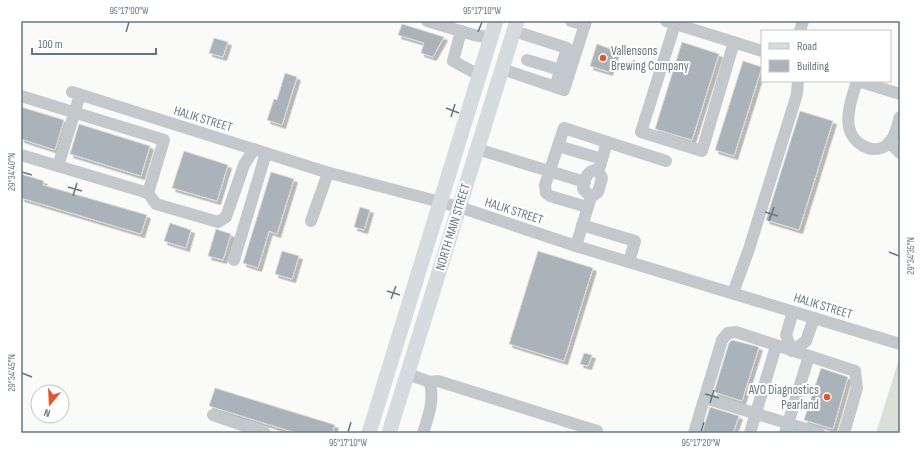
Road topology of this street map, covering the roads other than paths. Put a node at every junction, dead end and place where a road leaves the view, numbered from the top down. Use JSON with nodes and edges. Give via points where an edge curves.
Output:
{"nodes":[{"id":1,"x":427,"y":21,"type":"edge"},
{"id":2,"x":496,"y":21,"type":"edge"},
{"id":3,"x":571,"y":21,"type":"edge"},
{"id":4,"x":672,"y":22,"type":"edge"},
{"id":5,"x":585,"y":23,"type":"edge"},
{"id":6,"x":515,"y":26,"type":"edge"},
{"id":7,"x":461,"y":31,"type":"junction"},
{"id":8,"x":491,"y":38,"type":"junction"},
{"id":9,"x":734,"y":42,"type":"junction"},
{"id":10,"x":761,"y":51,"type":"edge"},
{"id":11,"x":527,"y":60,"type":"dead end"},
{"id":12,"x":502,"y":70,"type":"junction"},
{"id":13,"x":560,"y":70,"type":"junction"},
{"id":14,"x":479,"y":75,"type":"junction"},
{"id":15,"x":798,"y":82,"type":"edge"},
{"id":16,"x":857,"y":82,"type":"edge"},
{"id":17,"x":860,"y":82,"type":"edge"},
{"id":18,"x":555,"y":87,"type":"junction"},
{"id":19,"x":900,"y":94,"type":"edge"},
{"id":20,"x":21,"y":96,"type":"edge"},
{"id":21,"x":74,"y":112,"type":"junction"},
{"id":22,"x":900,"y":117,"type":"edge"},
{"id":23,"x":175,"y":125,"type":"junction"},
{"id":24,"x":164,"y":140,"type":"junction"},
{"id":25,"x":607,"y":142,"type":"junction"},
{"id":26,"x":889,"y":142,"type":"junction"},
{"id":27,"x":558,"y":146,"type":"junction"},
{"id":28,"x":254,"y":149,"type":"junction"},
{"id":29,"x":477,"y":149,"type":"junction"},
{"id":30,"x":266,"y":153,"type":"junction"},
{"id":31,"x":900,"y":153,"type":"edge"},
{"id":32,"x":21,"y":155,"type":"edge"},
{"id":33,"x":666,"y":161,"type":"dead end"},
{"id":34,"x":600,"y":165,"type":"junction"},
{"id":35,"x":58,"y":166,"type":"junction"},
{"id":36,"x":550,"y":171,"type":"junction"},
{"id":37,"x":328,"y":173,"type":"junction"},
{"id":38,"x":585,"y":182,"type":"junction"},
{"id":39,"x":148,"y":193,"type":"junction"},
{"id":40,"x":440,"y":202,"type":"junction"},
{"id":41,"x":589,"y":202,"type":"junction"},
{"id":42,"x":459,"y":208,"type":"junction"},
{"id":43,"x":311,"y":221,"type":"dead end"},
{"id":44,"x":582,"y":225,"type":"junction"},
{"id":45,"x":576,"y":246,"type":"junction"},
{"id":46,"x":234,"y":260,"type":"dead end"},
{"id":47,"x":629,"y":262,"type":"junction"},
{"id":48,"x":733,"y":293,"type":"junction"},
{"id":49,"x":793,"y":312,"type":"junction"},
{"id":50,"x":814,"y":318,"type":"junction"},
{"id":51,"x":900,"y":344,"type":"edge"},
{"id":52,"x":776,"y":346,"type":"junction"},
{"id":53,"x":792,"y":351,"type":"junction"},
{"id":54,"x":809,"y":356,"type":"junction"},
{"id":55,"x":389,"y":369,"type":"junction"},
{"id":56,"x":408,"y":374,"type":"junction"},
{"id":57,"x":430,"y":382,"type":"junction"},
{"id":58,"x":705,"y":398,"type":"junction"},
{"id":59,"x":756,"y":414,"type":"junction"},
{"id":60,"x":213,"y":415,"type":"dead end"},
{"id":61,"x":786,"y":429,"type":"edge"},
{"id":62,"x":597,"y":431,"type":"dead end"},
{"id":63,"x":265,"y":433,"type":"edge"},
{"id":64,"x":369,"y":433,"type":"edge"},
{"id":65,"x":389,"y":433,"type":"edge"},
{"id":66,"x":423,"y":433,"type":"edge"},
{"id":67,"x":694,"y":433,"type":"edge"},
{"id":68,"x":750,"y":433,"type":"edge"},
{"id":69,"x":819,"y":433,"type":"edge"},
{"id":70,"x":844,"y":433,"type":"edge"}],
"edges":[{"from":1,"to":7,"type":"street"},
{"from":2,"to":8,"type":"main road","name":"NORTH MAIN STREET"},
{"from":3,"to":5,"type":"street"},
{"from":4,"to":9,"type":"street"},
{"from":4,"to":9,"type":"street","via":[[641,132],[702,151]]},
{"from":5,"to":18,"type":"street","via":[[564,90]]},
{"from":6,"to":12,"type":"main road","name":"NORTH MAIN STREET"},
{"from":6,"to":13,"type":"street","via":[[567,48]]},
{"from":7,"to":8,"type":"street"},
{"from":7,"to":14,"type":"street","via":[[453,61]]},
{"from":8,"to":14,"type":"main road","name":"NORTH MAIN STREET"},
{"from":9,"to":10,"type":"street"},
{"from":11,"to":13,"type":"street"},
{"from":12,"to":18,"type":"street"},
{"from":12,"to":29,"type":"main road","name":"NORTH MAIN STREET"},
{"from":13,"to":18,"type":"street"},
{"from":14,"to":40,"type":"main road","name":"NORTH MAIN STREET"},
{"from":15,"to":48,"type":"street","via":[[797,94]]},
{"from":16,"to":26,"type":"street","via":[[848,121],[852,136],[858,144],[876,149]]},
{"from":17,"to":19,"type":"street"},
{"from":20,"to":21,"type":"street"},
{"from":21,"to":23,"type":"street","name":"HALIK STREET","via":[[76,94]]},
{"from":21,"to":24,"type":"street"},
{"from":21,"to":35,"type":"street"},
{"from":22,"to":26,"type":"street"},
{"from":23,"to":24,"type":"street"},
{"from":23,"to":28,"type":"street","name":"HALIK STREET"},
{"from":24,"to":39,"type":"street"},
{"from":25,"to":27,"type":"street","via":[[564,128]]},
{"from":25,"to":33,"type":"street"},
{"from":25,"to":34,"type":"street"},
{"from":26,"to":31,"type":"street"},
{"from":27,"to":34,"type":"street"},
{"from":27,"to":36,"type":"street"},
{"from":28,"to":30,"type":"street","name":"HALIK STREET"},
{"from":28,"to":39,"type":"street","via":[[244,165],[226,217],[218,222],[156,204]]},
{"from":29,"to":36,"type":"street"},
{"from":29,"to":42,"type":"main road","name":"NORTH MAIN STREET"},
{"from":30,"to":37,"type":"street","name":"HALIK STREET"},
{"from":30,"to":46,"type":"street"},
{"from":32,"to":35,"type":"street"},
{"from":34,"to":38,"type":"street","via":[[587,174]]},
{"from":34,"to":41,"type":"street","via":[[602,178],[598,192]]},
{"from":35,"to":39,"type":"street"},
{"from":36,"to":38,"type":"street"},
{"from":36,"to":41,"type":"street","via":[[546,193]]},
{"from":37,"to":40,"type":"street","name":"HALIK STREET"},
{"from":37,"to":43,"type":"street"},
{"from":38,"to":41,"type":"street","via":[[583,190]]},
{"from":40,"to":42,"type":"street","name":"HALIK STREET"},
{"from":40,"to":55,"type":"main road","name":"NORTH MAIN STREET"},
{"from":41,"to":44,"type":"street"},
{"from":42,"to":45,"type":"street","name":"HALIK STREET"},
{"from":42,"to":56,"type":"main road","name":"NORTH MAIN STREET"},
{"from":44,"to":45,"type":"street"},
{"from":44,"to":47,"type":"street","via":[[635,241]]},
{"from":45,"to":47,"type":"street","name":"HALIK STREET"},
{"from":47,"to":48,"type":"street","name":"HALIK STREET"},
{"from":48,"to":49,"type":"street","name":"HALIK STREET"},
{"from":49,"to":50,"type":"street","name":"HALIK STREET"},
{"from":49,"to":53,"type":"street","via":[[786,335]]},
{"from":50,"to":51,"type":"street","name":"HALIK STREET"},
{"from":50,"to":53,"type":"street","via":[[806,341]]},
{"from":52,"to":53,"type":"street"},
{"from":52,"to":58,"type":"street","via":[[736,332],[728,333],[722,340]]},
{"from":52,"to":59,"type":"street"},
{"from":53,"to":54,"type":"street"},
{"from":54,"to":61,"type":"street"},
{"from":54,"to":70,"type":"street","via":[[855,371],[857,388]]},
{"from":55,"to":56,"type":"main road"},
{"from":55,"to":64,"type":"main road","name":"NORTH MAIN STREET"},
{"from":56,"to":57,"type":"street"},
{"from":56,"to":65,"type":"main road","name":"NORTH MAIN STREET"},
{"from":57,"to":62,"type":"street","via":[[438,381]]},
{"from":57,"to":66,"type":"street","via":[[433,397]]},
{"from":58,"to":59,"type":"street"},
{"from":58,"to":67,"type":"street"},
{"from":59,"to":61,"type":"street"},
{"from":59,"to":68,"type":"street"},
{"from":60,"to":63,"type":"street"},
{"from":61,"to":69,"type":"street"}]}
